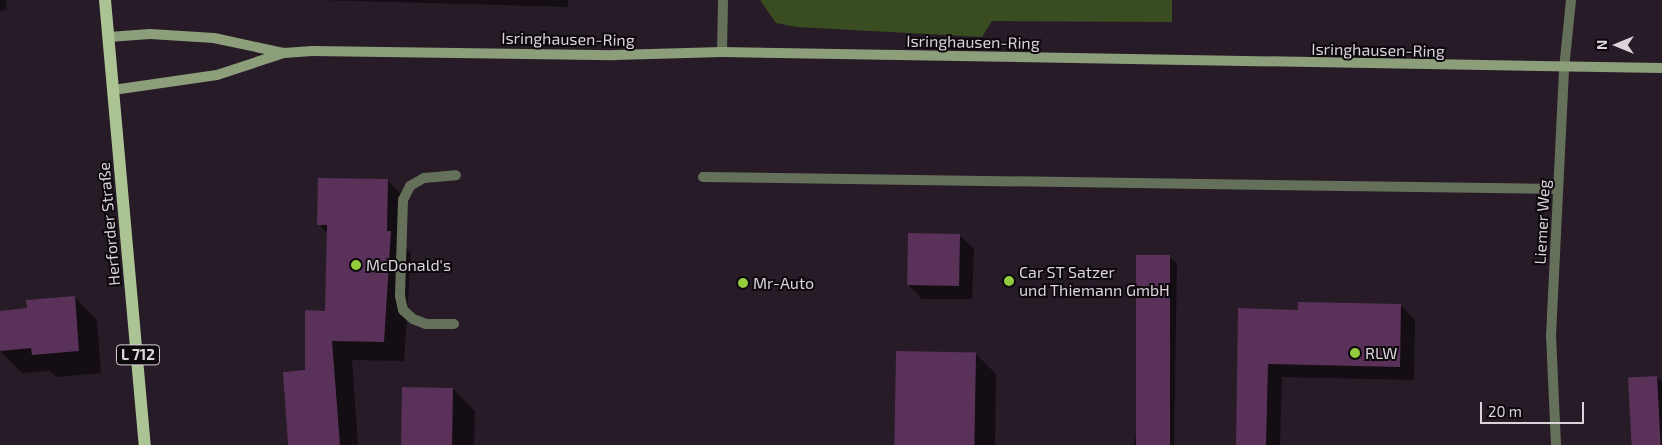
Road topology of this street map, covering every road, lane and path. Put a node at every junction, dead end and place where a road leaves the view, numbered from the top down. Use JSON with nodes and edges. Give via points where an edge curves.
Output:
{"nodes":[{"id":1,"x":105,"y":0,"type":"edge"},
{"id":2,"x":723,"y":0,"type":"edge"},
{"id":3,"x":1571,"y":0,"type":"edge"},
{"id":4,"x":109,"y":37,"type":"junction"},
{"id":5,"x":284,"y":52,"type":"junction"},
{"id":6,"x":722,"y":52,"type":"junction"},
{"id":7,"x":1564,"y":68,"type":"junction"},
{"id":8,"x":1662,"y":68,"type":"edge"},
{"id":9,"x":113,"y":90,"type":"junction"},
{"id":10,"x":456,"y":175,"type":"dead end"},
{"id":11,"x":703,"y":177,"type":"dead end"},
{"id":12,"x":1558,"y":189,"type":"junction"},
{"id":13,"x":454,"y":324,"type":"dead end"},
{"id":14,"x":145,"y":445,"type":"edge"},
{"id":15,"x":1556,"y":445,"type":"edge"}],
"edges":[{"from":1,"to":4,"type":"main road","name":"Herforder Straße","number":"L 712"},
{"from":2,"to":6,"type":"street"},
{"from":3,"to":7,"type":"street","name":"Liemer Weg"},
{"from":4,"to":5,"type":"street","name":"Isringhausen-Ring","via":[[150,34],[214,38],[249,42]]},
{"from":4,"to":9,"type":"main road","name":"Herforder Straße","number":"L 712"},
{"from":5,"to":6,"type":"street","name":"Isringhausen-Ring","via":[[615,55]]},
{"from":5,"to":9,"type":"street","name":"Isringhausen-Ring","via":[[217,75]]},
{"from":6,"to":7,"type":"street","name":"Isringhausen-Ring"},
{"from":7,"to":8,"type":"street","name":"Isringhausen-Ring"},
{"from":7,"to":12,"type":"street","name":"Liemer Weg"},
{"from":9,"to":14,"type":"main road","name":"Herforder Straße","number":"L 712"},
{"from":10,"to":13,"type":"street","via":[[424,178],[410,186],[403,200],[400,296],[403,310],[412,319],[426,324]]},
{"from":11,"to":12,"type":"street"},
{"from":12,"to":15,"type":"street","name":"Liemer Weg","via":[[1551,336]]}]}
